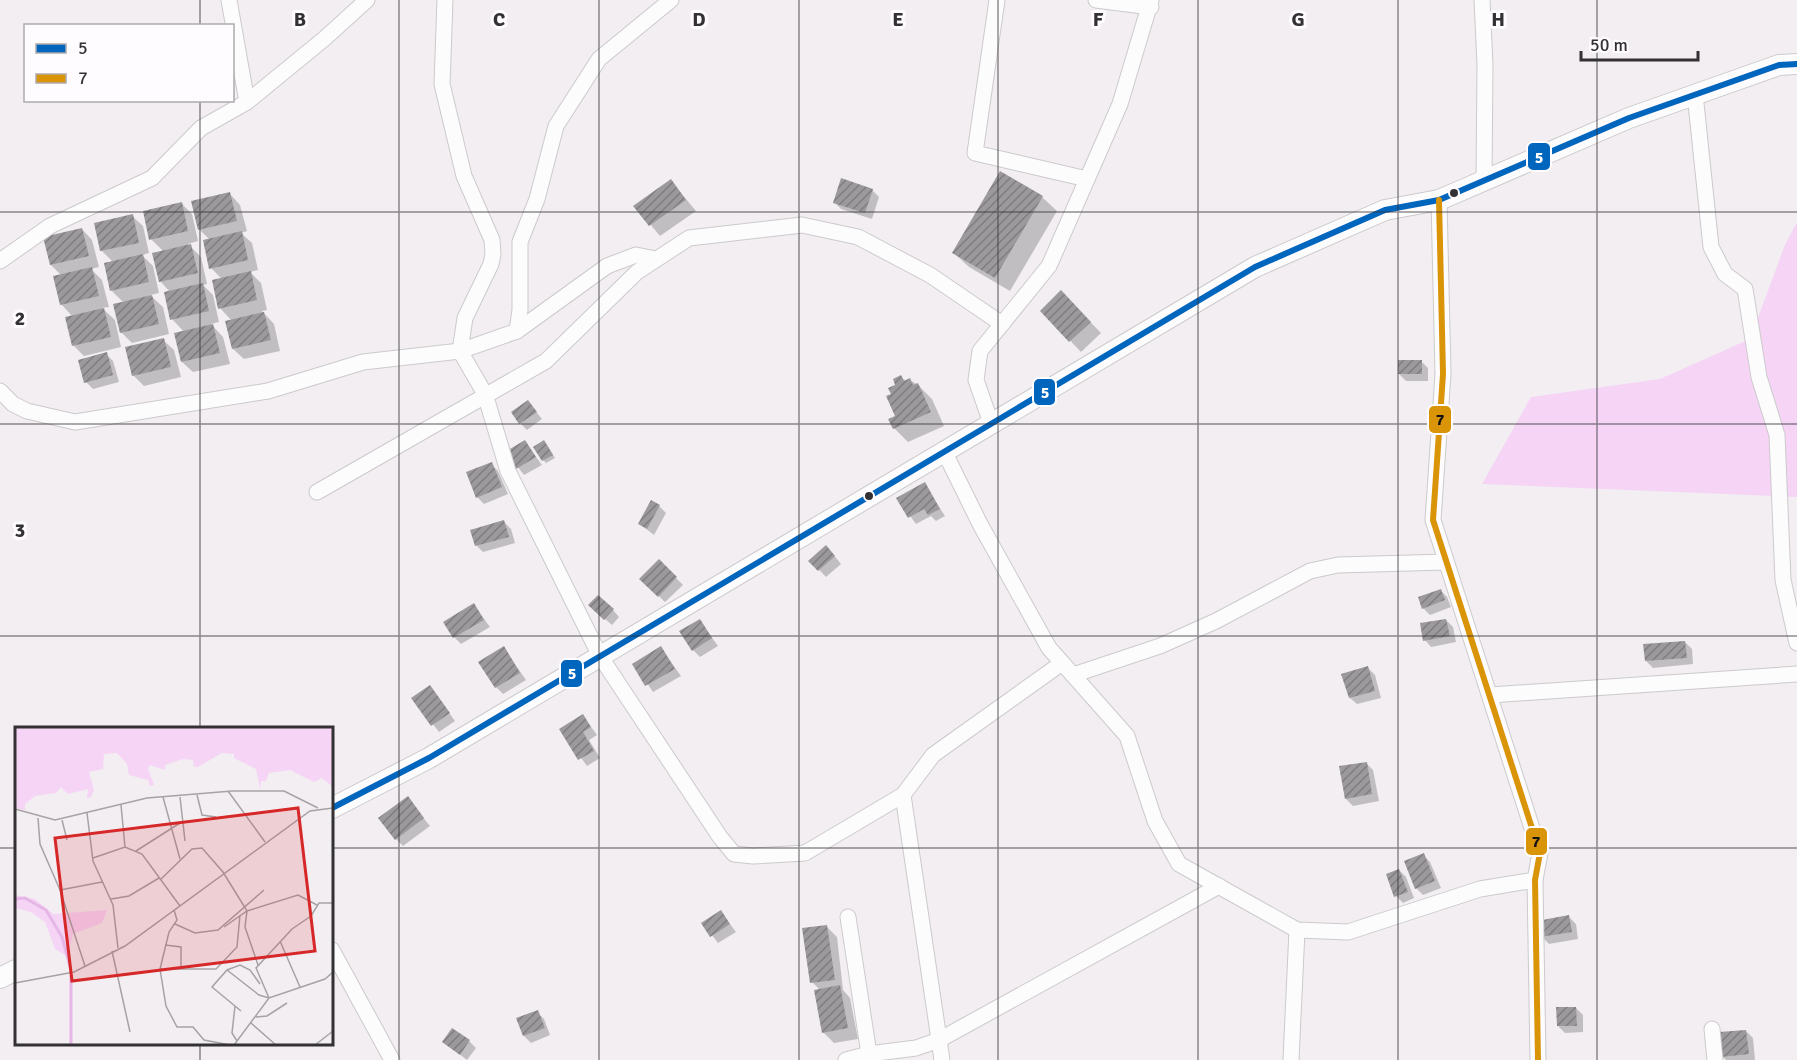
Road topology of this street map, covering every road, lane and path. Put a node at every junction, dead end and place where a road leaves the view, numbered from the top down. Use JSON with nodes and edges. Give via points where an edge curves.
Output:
{"nodes":[{"id":1,"x":229,"y":0,"type":"edge"},
{"id":2,"x":367,"y":0,"type":"edge"},
{"id":3,"x":445,"y":0,"type":"edge"},
{"id":4,"x":671,"y":0,"type":"edge"},
{"id":5,"x":997,"y":0,"type":"edge"},
{"id":6,"x":1096,"y":0,"type":"edge"},
{"id":7,"x":1482,"y":0,"type":"edge"},
{"id":8,"x":1151,"y":4,"type":"edge"},
{"id":9,"x":233,"y":24,"type":"edge"},
{"id":10,"x":234,"y":28,"type":"edge"},
{"id":11,"x":1797,"y":64,"type":"edge"},
{"id":12,"x":1695,"y":94,"type":"junction"},
{"id":13,"x":247,"y":102,"type":"junction"},
{"id":14,"x":1087,"y":179,"type":"junction"},
{"id":15,"x":1484,"y":181,"type":"junction"},
{"id":16,"x":1438,"y":200,"type":"junction"},
{"id":17,"x":656,"y":259,"type":"junction"},
{"id":18,"x":0,"y":261,"type":"edge"},
{"id":19,"x":1002,"y":324,"type":"junction"},
{"id":20,"x":517,"y":331,"type":"junction"},
{"id":21,"x":460,"y":351,"type":"junction"},
{"id":22,"x":0,"y":392,"type":"edge"},
{"id":23,"x":485,"y":394,"type":"junction"},
{"id":24,"x":991,"y":423,"type":"junction"},
{"id":25,"x":944,"y":451,"type":"junction"},
{"id":26,"x":317,"y":492,"type":"dead end"},
{"id":27,"x":1446,"y":562,"type":"junction"},
{"id":28,"x":1797,"y":643,"type":"edge"},
{"id":29,"x":600,"y":656,"type":"junction"},
{"id":30,"x":1062,"y":663,"type":"junction"},
{"id":31,"x":1797,"y":674,"type":"edge"},
{"id":32,"x":1073,"y":675,"type":"junction"},
{"id":33,"x":1491,"y":695,"type":"junction"},
{"id":34,"x":903,"y":795,"type":"junction"},
{"id":35,"x":333,"y":807,"type":"edge"},
{"id":36,"x":1535,"y":880,"type":"junction"},
{"id":37,"x":1219,"y":886,"type":"junction"},
{"id":38,"x":848,"y":917,"type":"dead end"},
{"id":39,"x":1297,"y":930,"type":"junction"},
{"id":40,"x":333,"y":952,"type":"edge"},
{"id":41,"x":15,"y":970,"type":"edge"},
{"id":42,"x":0,"y":978,"type":"edge"},
{"id":43,"x":1712,"y":1029,"type":"dead end"},
{"id":44,"x":939,"y":1040,"type":"junction"},
{"id":45,"x":869,"y":1054,"type":"junction"},
{"id":46,"x":392,"y":1060,"type":"edge"},
{"id":47,"x":846,"y":1060,"type":"edge"},
{"id":48,"x":942,"y":1060,"type":"edge"},
{"id":49,"x":1290,"y":1060,"type":"edge"},
{"id":50,"x":1538,"y":1060,"type":"edge"},
{"id":51,"x":1715,"y":1060,"type":"edge"}],
"edges":[{"from":1,"to":9,"type":"street"},
{"from":2,"to":13,"type":"street"},
{"from":3,"to":21,"type":"street","via":[[442,84],[464,176],[492,240],[493,254],[465,318]]},
{"from":4,"to":20,"type":"street","via":[[598,58],[556,126],[537,199],[520,242]]},
{"from":5,"to":14,"type":"street","via":[[975,153]]},
{"from":6,"to":8,"type":"street"},
{"from":7,"to":15,"type":"street"},
{"from":8,"to":14,"type":"street","via":[[1120,104]]},
{"from":10,"to":13,"type":"street"},
{"from":11,"to":12,"type":"street","via":[[1779,65]]},
{"from":12,"to":15,"type":"street"},
{"from":12,"to":28,"type":"street","via":[[1711,247],[1725,274],[1745,289],[1759,377],[1777,435],[1783,580]]},
{"from":13,"to":18,"type":"street","via":[[201,128],[152,178],[50,226]]},
{"from":14,"to":19,"type":"street","via":[[1049,266]]},
{"from":15,"to":16,"type":"street"},
{"from":16,"to":24,"type":"street","via":[[1385,210],[1255,267]]},
{"from":16,"to":27,"type":"street","via":[[1443,374],[1433,520]]},
{"from":17,"to":19,"type":"street","via":[[689,238],[802,225],[858,237],[930,275]]},
{"from":17,"to":20,"type":"street","via":[[636,255],[607,266]]},
{"from":17,"to":23,"type":"street","via":[[637,272],[546,361]]},
{"from":19,"to":24,"type":"street","via":[[980,351],[976,380]]},
{"from":20,"to":21,"type":"street"},
{"from":21,"to":22,"type":"street","via":[[363,362],[268,391],[75,422],[27,411]]},
{"from":21,"to":23,"type":"street"},
{"from":23,"to":26,"type":"street"},
{"from":23,"to":29,"type":"street","via":[[508,471]]},
{"from":24,"to":25,"type":"street"},
{"from":25,"to":29,"type":"street"},
{"from":25,"to":30,"type":"street","via":[[1049,648]]},
{"from":27,"to":32,"type":"street","via":[[1338,565],[1310,571],[1160,646]]},
{"from":27,"to":33,"type":"street"},
{"from":29,"to":34,"type":"street","via":[[734,854],[805,853]]},
{"from":29,"to":35,"type":"street","via":[[429,758]]},
{"from":30,"to":32,"type":"street"},
{"from":30,"to":34,"type":"street","via":[[933,755]]},
{"from":31,"to":33,"type":"street"},
{"from":32,"to":37,"type":"street","via":[[1127,736],[1155,821],[1179,864]]},
{"from":33,"to":36,"type":"street","via":[[1540,852]]},
{"from":34,"to":44,"type":"street"},
{"from":36,"to":39,"type":"street","via":[[1480,889],[1348,932]]},
{"from":36,"to":50,"type":"street"},
{"from":37,"to":39,"type":"street"},
{"from":37,"to":44,"type":"street"},
{"from":38,"to":45,"type":"street"},
{"from":39,"to":49,"type":"street"},
{"from":40,"to":46,"type":"street"},
{"from":41,"to":42,"type":"street"},
{"from":43,"to":51,"type":"street"},
{"from":44,"to":45,"type":"street","via":[[916,1048]]},
{"from":44,"to":48,"type":"street"},
{"from":45,"to":47,"type":"street"}]}
